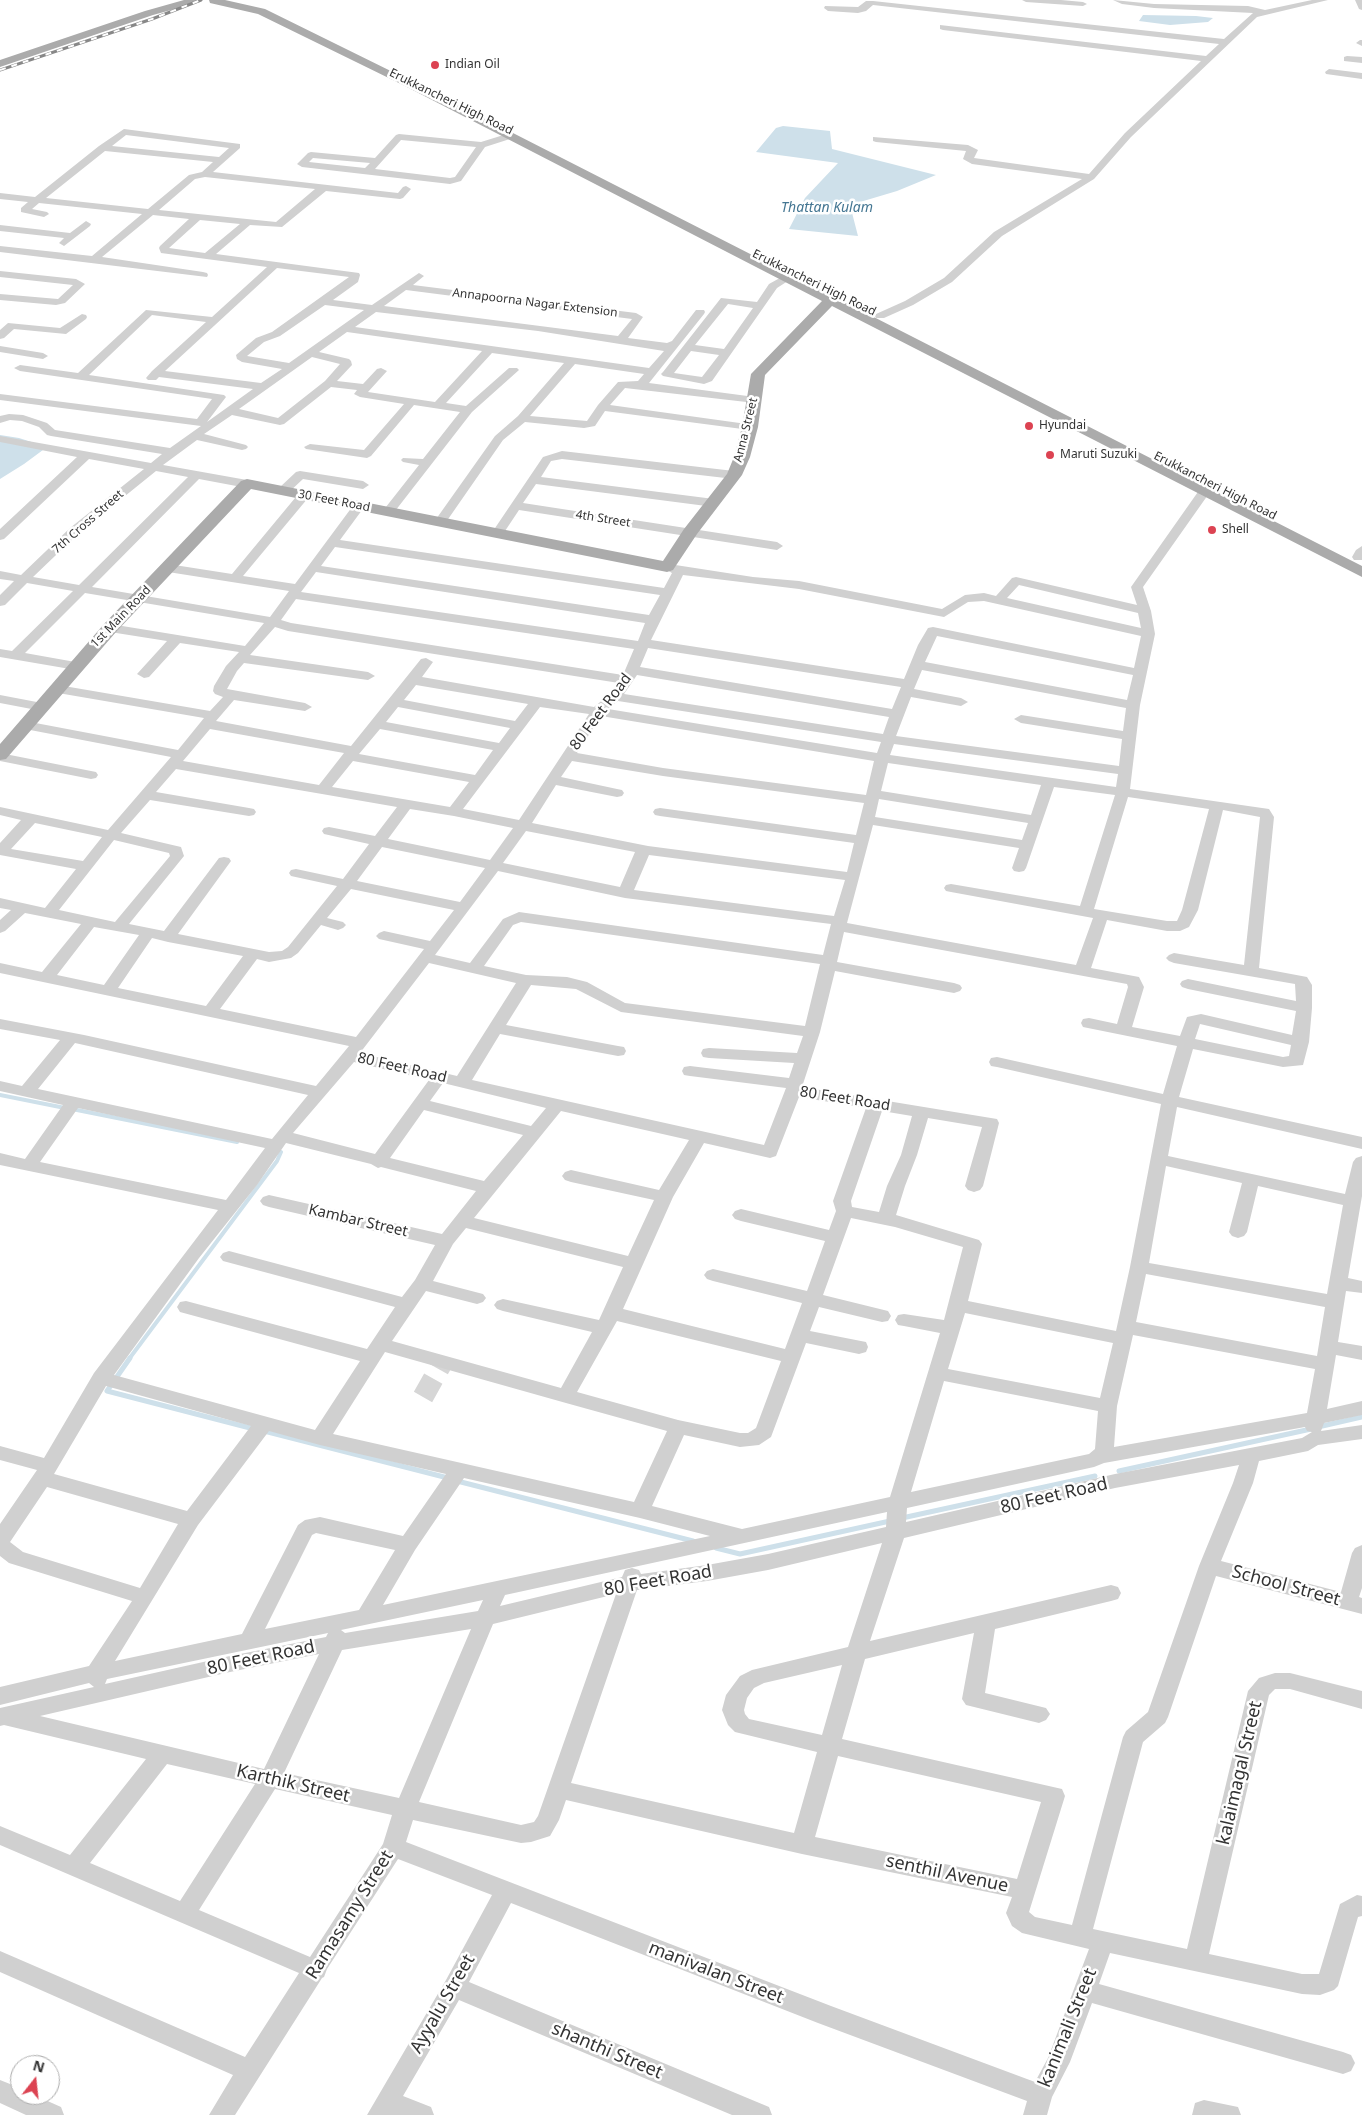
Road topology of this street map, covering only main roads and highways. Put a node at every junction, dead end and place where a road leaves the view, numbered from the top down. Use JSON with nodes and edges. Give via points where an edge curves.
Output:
{"nodes":[{"id":1,"x":154,"y":0,"type":"edge"},
{"id":2,"x":166,"y":0,"type":"edge"},
{"id":3,"x":179,"y":0,"type":"edge"},
{"id":4,"x":195,"y":0,"type":"edge"},
{"id":5,"x":232,"y":0,"type":"edge"},
{"id":6,"x":214,"y":1,"type":"edge"},
{"id":7,"x":272,"y":3,"type":"edge"},
{"id":8,"x":255,"y":10,"type":"junction"},
{"id":9,"x":0,"y":59,"type":"edge"},
{"id":10,"x":831,"y":300,"type":"junction"},
{"id":11,"x":247,"y":484,"type":"joint"},
{"id":12,"x":1361,"y":560,"type":"edge"},
{"id":13,"x":673,"y":569,"type":"joint"},
{"id":14,"x":0,"y":756,"type":"edge"}],
"edges":[{"from":1,"to":9,"type":"main road"},
{"from":2,"to":9,"type":"main road"},
{"from":3,"to":9,"type":"main road"},
{"from":4,"to":6,"type":"main road"},
{"from":4,"to":9,"type":"main road"},
{"from":5,"to":6,"type":"main road"},
{"from":6,"to":8,"type":"main road"},
{"from":7,"to":8,"type":"main road"},
{"from":7,"to":12,"type":"main road","name":"Erukkancheri High Road","via":[[286,17],[386,70]]},
{"from":8,"to":10,"type":"main road"},
{"from":10,"to":12,"type":"main road","via":[[1204,492]]},
{"from":10,"to":13,"type":"main road","name":"Anna Street","via":[[758,374],[742,457],[734,475],[690,532]]},
{"from":11,"to":13,"type":"main road","name":"30 Feet Road"},
{"from":11,"to":14,"type":"main road","name":"1st Main Road","via":[[110,628]]}]}
